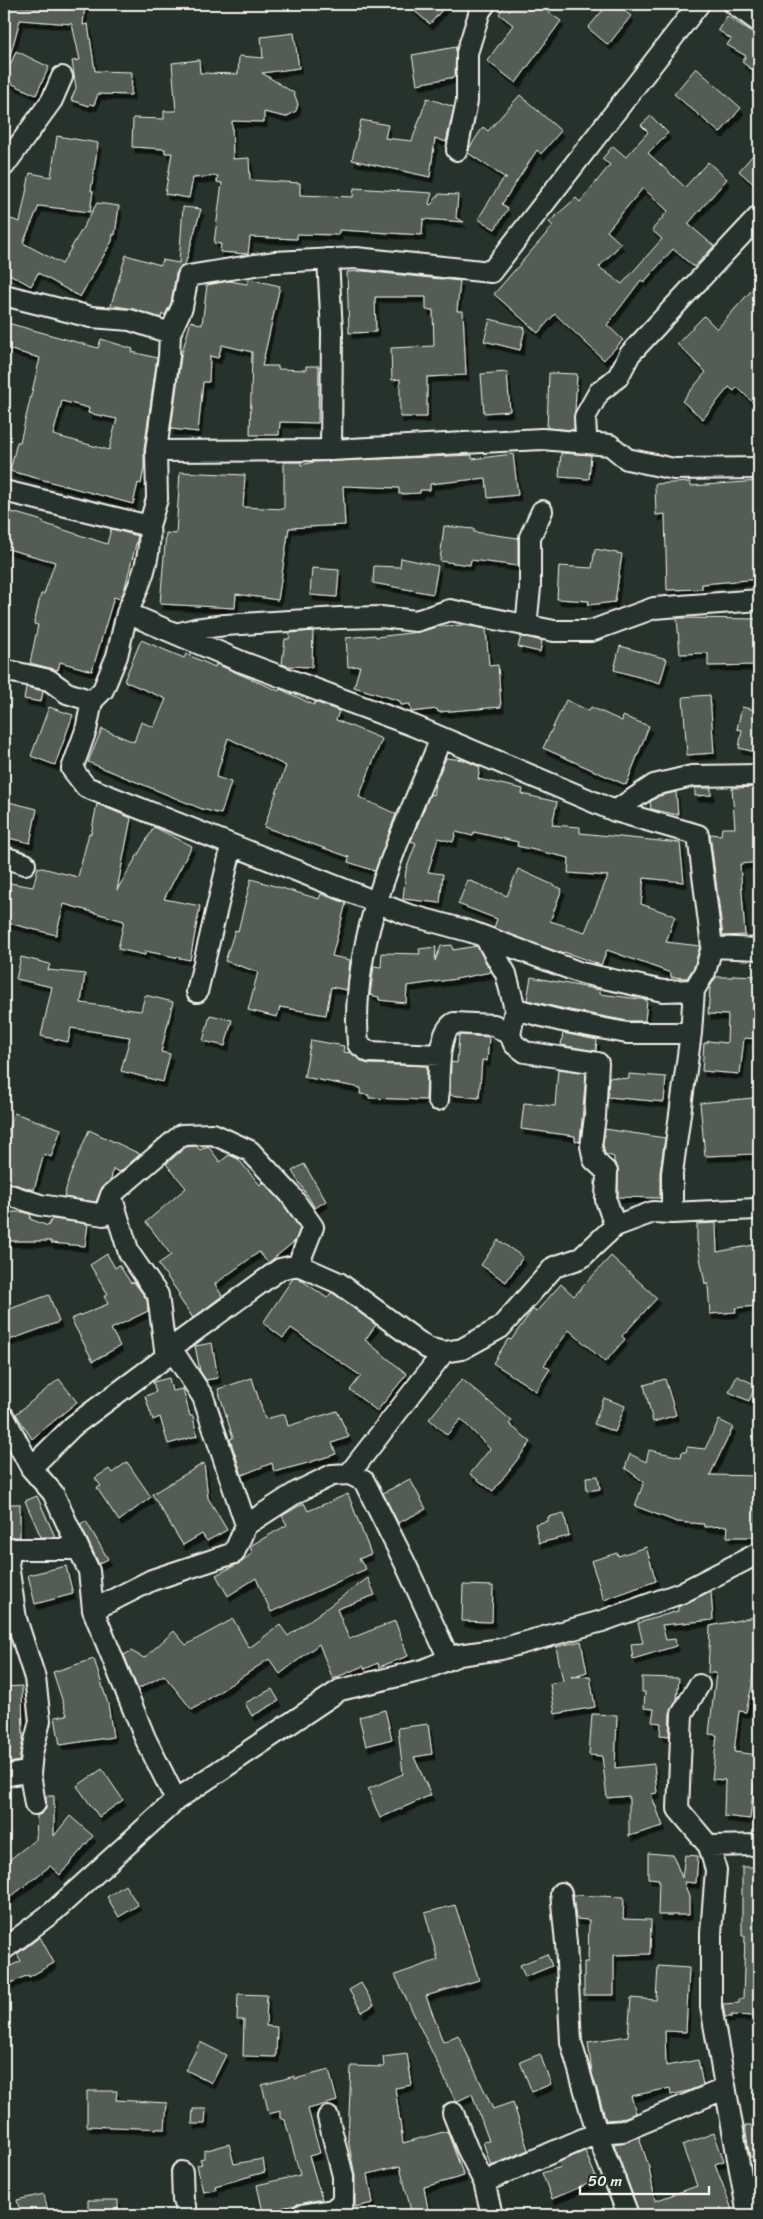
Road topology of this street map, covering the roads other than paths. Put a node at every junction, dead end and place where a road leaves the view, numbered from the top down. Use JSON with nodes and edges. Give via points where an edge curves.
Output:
{"nodes":[{"id":1,"x":485,"y":4,"type":"edge"},
{"id":2,"x":699,"y":4,"type":"edge"},
{"id":3,"x":734,"y":4,"type":"edge"},
{"id":4,"x":759,"y":22,"type":"edge"},
{"id":5,"x":62,"y":77,"type":"dead end"},
{"id":6,"x":457,"y":150,"type":"dead end"},
{"id":7,"x":4,"y":166,"type":"edge"},
{"id":8,"x":759,"y":216,"type":"edge"},
{"id":9,"x":328,"y":259,"type":"junction"},
{"id":10,"x":4,"y":295,"type":"edge"},
{"id":11,"x":170,"y":333,"type":"junction"},
{"id":12,"x":580,"y":442,"type":"junction"},
{"id":13,"x":331,"y":450,"type":"junction"},
{"id":14,"x":156,"y":451,"type":"junction"},
{"id":15,"x":759,"y":468,"type":"edge"},
{"id":16,"x":4,"y":491,"type":"edge"},
{"id":17,"x":542,"y":511,"type":"dead end"},
{"id":18,"x":149,"y":526,"type":"junction"},
{"id":19,"x":759,"y":600,"type":"edge"},
{"id":20,"x":128,"y":613,"type":"junction"},
{"id":21,"x":526,"y":626,"type":"junction"},
{"id":22,"x":176,"y":634,"type":"junction"},
{"id":23,"x":4,"y":670,"type":"edge"},
{"id":24,"x":92,"y":701,"type":"junction"},
{"id":25,"x":441,"y":738,"type":"junction"},
{"id":26,"x":759,"y":775,"type":"edge"},
{"id":27,"x":615,"y":811,"type":"junction"},
{"id":28,"x":232,"y":845,"type":"junction"},
{"id":29,"x":4,"y":857,"type":"edge"},
{"id":30,"x":26,"y":864,"type":"dead end"},
{"id":31,"x":377,"y":902,"type":"junction"},
{"id":32,"x":485,"y":937,"type":"junction"},
{"id":33,"x":712,"y":947,"type":"junction"},
{"id":34,"x":759,"y":949,"type":"edge"},
{"id":35,"x":694,"y":990,"type":"junction"},
{"id":36,"x":197,"y":992,"type":"dead end"},
{"id":37,"x":515,"y":1009,"type":"junction"},
{"id":38,"x":691,"y":1033,"type":"junction"},
{"id":39,"x":510,"y":1035,"type":"junction"},
{"id":40,"x":440,"y":1055,"type":"junction"},
{"id":41,"x":438,"y":1100,"type":"dead end"},
{"id":42,"x":4,"y":1194,"type":"edge"},
{"id":43,"x":111,"y":1195,"type":"junction"},
{"id":44,"x":756,"y":1209,"type":"dead end"},
{"id":45,"x":672,"y":1213,"type":"junction"},
{"id":46,"x":615,"y":1226,"type":"junction"},
{"id":47,"x":298,"y":1265,"type":"junction"},
{"id":48,"x":444,"y":1352,"type":"junction"},
{"id":49,"x":169,"y":1353,"type":"junction"},
{"id":50,"x":4,"y":1417,"type":"edge"},
{"id":51,"x":31,"y":1468,"type":"junction"},
{"id":52,"x":349,"y":1474,"type":"junction"},
{"id":53,"x":246,"y":1525,"type":"junction"},
{"id":54,"x":7,"y":1549,"type":"edge"},
{"id":55,"x":78,"y":1549,"type":"junction"},
{"id":56,"x":759,"y":1553,"type":"edge"},
{"id":57,"x":93,"y":1610,"type":"junction"},
{"id":58,"x":449,"y":1660,"type":"junction"},
{"id":59,"x":699,"y":1684,"type":"dead end"},
{"id":60,"x":30,"y":1774,"type":"junction"},
{"id":61,"x":4,"y":1776,"type":"edge"},
{"id":62,"x":176,"y":1800,"type":"junction"},
{"id":63,"x":35,"y":1804,"type":"dead end"},
{"id":64,"x":759,"y":1844,"type":"edge"},
{"id":65,"x":709,"y":1846,"type":"junction"},
{"id":66,"x":561,"y":1893,"type":"dead end"},
{"id":67,"x":4,"y":1949,"type":"edge"},
{"id":68,"x":724,"y":2089,"type":"junction"},
{"id":69,"x":453,"y":2113,"type":"dead end"},
{"id":70,"x":328,"y":2117,"type":"dead end"},
{"id":71,"x":597,"y":2133,"type":"junction"},
{"id":72,"x":182,"y":2172,"type":"dead end"},
{"id":73,"x":484,"y":2182,"type":"junction"},
{"id":74,"x":188,"y":2215,"type":"edge"},
{"id":75,"x":301,"y":2215,"type":"edge"},
{"id":76,"x":492,"y":2215,"type":"edge"},
{"id":77,"x":628,"y":2215,"type":"edge"},
{"id":78,"x":748,"y":2215,"type":"edge"}],
"edges":[{"from":1,"to":6,"type":"street","via":[[467,53],[467,101]]},
{"from":2,"to":9,"type":"street","via":[[492,272],[356,258]]},
{"from":3,"to":4,"type":"street"},
{"from":5,"to":7,"type":"street","via":[[52,100]]},
{"from":8,"to":12,"type":"street","via":[[630,354],[618,376],[599,392],[585,417],[586,435]]},
{"from":9,"to":11,"type":"street","via":[[274,262],[188,276],[182,307]]},
{"from":9,"to":13,"type":"street","via":[[332,332]]},
{"from":10,"to":11,"type":"street","via":[[91,317],[130,320]]},
{"from":11,"to":14,"type":"street"},
{"from":12,"to":13,"type":"street","via":[[542,439]]},
{"from":12,"to":15,"type":"street","via":[[610,445],[627,459],[674,469]]},
{"from":13,"to":14,"type":"street"},
{"from":14,"to":18,"type":"street","via":[[157,499]]},
{"from":16,"to":18,"type":"street"},
{"from":17,"to":21,"type":"street","via":[[530,537]]},
{"from":18,"to":20,"type":"street","via":[[151,541],[143,578]]},
{"from":19,"to":21,"type":"street","via":[[654,608],[590,632]]},
{"from":20,"to":22,"type":"street"},
{"from":20,"to":24,"type":"street","via":[[104,690]]},
{"from":21,"to":22,"type":"street","via":[[450,610],[416,621],[381,616],[339,618],[225,625]]},
{"from":22,"to":25,"type":"street"},
{"from":23,"to":24,"type":"street","via":[[49,680],[67,693]]},
{"from":24,"to":28,"type":"street","via":[[72,770],[86,787]]},
{"from":25,"to":27,"type":"street"},
{"from":25,"to":31,"type":"street"},
{"from":26,"to":27,"type":"street","via":[[692,776],[654,785]]},
{"from":27,"to":33,"type":"street","via":[[698,835]]},
{"from":28,"to":31,"type":"street"},
{"from":28,"to":36,"type":"street"},
{"from":29,"to":30,"type":"street"},
{"from":31,"to":32,"type":"street"},
{"from":31,"to":40,"type":"street","via":[[360,970],[358,1044],[369,1052]]},
{"from":32,"to":35,"type":"street","via":[[581,973],[663,991]]},
{"from":32,"to":37,"type":"street","via":[[506,974]]},
{"from":33,"to":34,"type":"street"},
{"from":33,"to":35,"type":"street","via":[[705,972]]},
{"from":35,"to":38,"type":"street"},
{"from":37,"to":38,"type":"street","via":[[627,1033]]},
{"from":37,"to":39,"type":"street"},
{"from":38,"to":45,"type":"street","via":[[672,1173]]},
{"from":39,"to":40,"type":"street","via":[[494,1026],[454,1022],[445,1033]]},
{"from":39,"to":46,"type":"street","via":[[514,1044],[525,1052],[598,1063],[591,1146],[594,1160],[607,1172],[606,1200]]},
{"from":40,"to":41,"type":"street"},
{"from":42,"to":43,"type":"street","via":[[40,1205],[104,1215]]},
{"from":43,"to":47,"type":"street","via":[[181,1135],[213,1134],[250,1151],[290,1194],[313,1227]]},
{"from":43,"to":49,"type":"street","via":[[129,1253],[158,1295]]},
{"from":44,"to":45,"type":"street"},
{"from":45,"to":46,"type":"street","via":[[654,1212]]},
{"from":46,"to":48,"type":"street","via":[[581,1258],[554,1267],[500,1328],[462,1349]]},
{"from":47,"to":48,"type":"street","via":[[339,1283],[427,1348]]},
{"from":47,"to":49,"type":"street","via":[[280,1269]]},
{"from":48,"to":52,"type":"street"},
{"from":49,"to":51,"type":"street","via":[[73,1426]]},
{"from":49,"to":53,"type":"street","via":[[202,1397]]},
{"from":50,"to":51,"type":"street"},
{"from":51,"to":55,"type":"street","via":[[53,1493]]},
{"from":52,"to":53,"type":"street","via":[[332,1475]]},
{"from":52,"to":58,"type":"street","via":[[364,1481]]},
{"from":53,"to":57,"type":"street","via":[[234,1553],[152,1580]]},
{"from":54,"to":55,"type":"street"},
{"from":54,"to":60,"type":"street","via":[[16,1619],[35,1678],[40,1721]]},
{"from":55,"to":57,"type":"street","via":[[89,1571]]},
{"from":56,"to":58,"type":"street","via":[[681,1593],[602,1621]]},
{"from":57,"to":62,"type":"street","via":[[145,1738]]},
{"from":58,"to":62,"type":"street","via":[[423,1670],[340,1690]]},
{"from":59,"to":65,"type":"street","via":[[682,1714],[678,1809]]},
{"from":60,"to":61,"type":"street"},
{"from":60,"to":63,"type":"street"},
{"from":62,"to":67,"type":"street","via":[[54,1910]]},
{"from":64,"to":65,"type":"street"},
{"from":65,"to":68,"type":"street","via":[[716,1870],[710,1999]]},
{"from":66,"to":71,"type":"street","via":[[571,2042]]},
{"from":68,"to":71,"type":"street","via":[[623,2131]]},
{"from":68,"to":78,"type":"street"},
{"from":69,"to":73,"type":"street"},
{"from":70,"to":75,"type":"street","via":[[343,2176],[343,2202],[332,2210]]},
{"from":71,"to":73,"type":"street"},
{"from":71,"to":77,"type":"street"},
{"from":72,"to":74,"type":"street","via":[[183,2200]]},
{"from":73,"to":76,"type":"street"}]}
